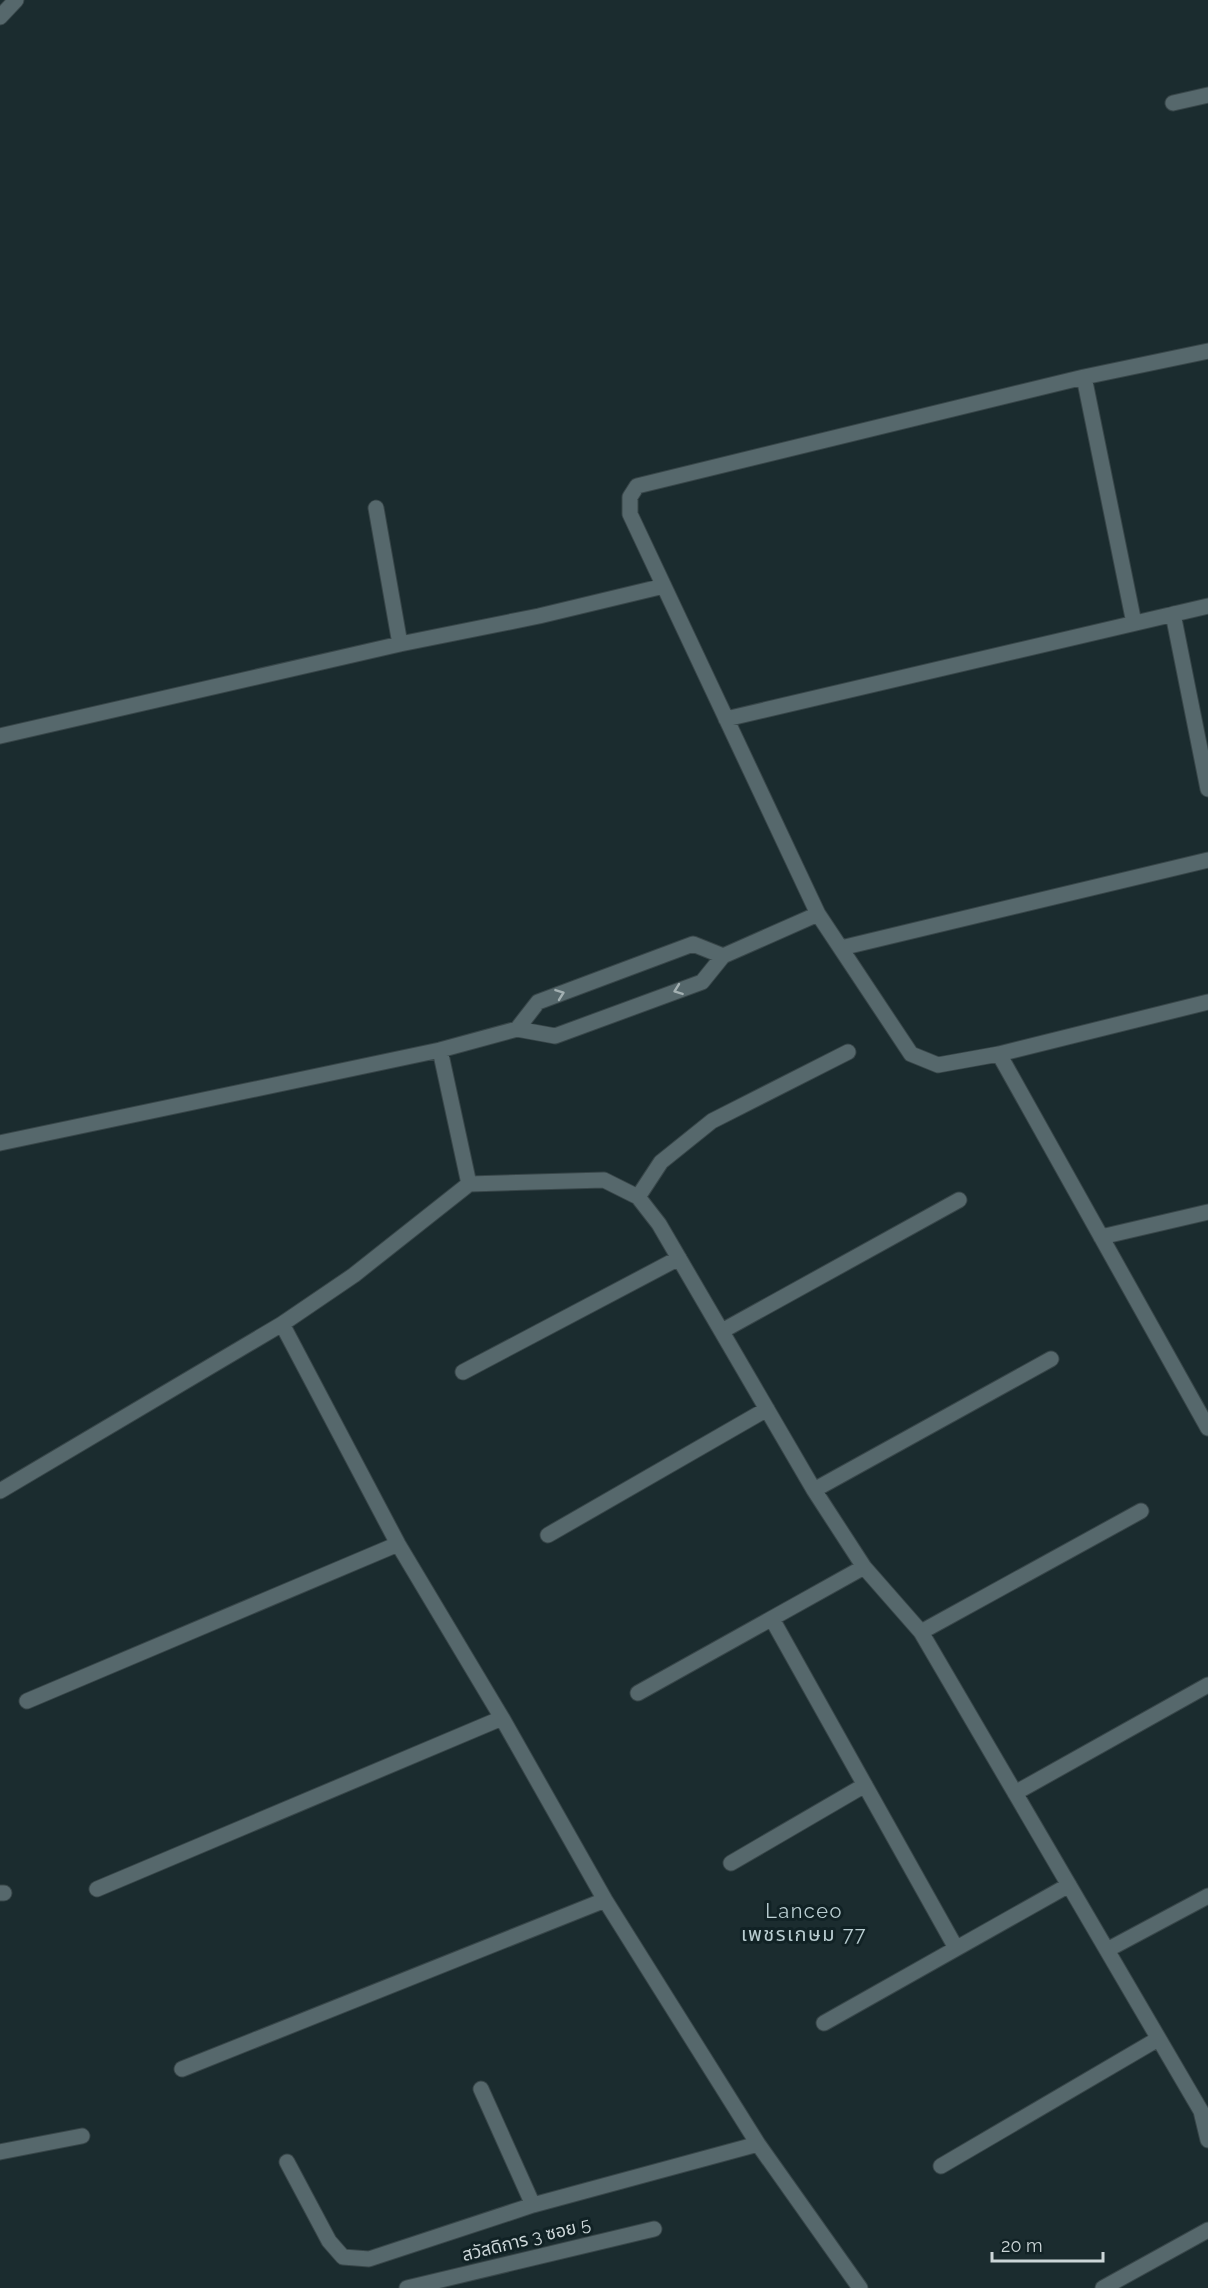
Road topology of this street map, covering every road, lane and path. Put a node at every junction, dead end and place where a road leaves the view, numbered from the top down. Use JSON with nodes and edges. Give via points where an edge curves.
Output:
{"nodes":[{"id":1,"x":16,"y":0,"type":"edge"},
{"id":2,"x":0,"y":17,"type":"edge"},
{"id":3,"x":1208,"y":95,"type":"edge"},
{"id":4,"x":1173,"y":103,"type":"dead end"},
{"id":5,"x":1208,"y":351,"type":"edge"},
{"id":6,"x":1084,"y":377,"type":"junction"},
{"id":7,"x":376,"y":508,"type":"dead end"},
{"id":8,"x":664,"y":586,"type":"junction"},
{"id":9,"x":1208,"y":606,"type":"edge"},
{"id":10,"x":1173,"y":614,"type":"junction"},
{"id":11,"x":1134,"y":623,"type":"junction"},
{"id":12,"x":400,"y":644,"type":"junction"},
{"id":13,"x":726,"y":719,"type":"junction"},
{"id":14,"x":0,"y":736,"type":"edge"},
{"id":15,"x":1208,"y":789,"type":"edge"},
{"id":16,"x":1208,"y":860,"type":"edge"},
{"id":17,"x":818,"y":914,"type":"junction"},
{"id":18,"x":841,"y":948,"type":"junction"},
{"id":19,"x":723,"y":956,"type":"junction"},
{"id":20,"x":1208,"y":1002,"type":"edge"},
{"id":21,"x":517,"y":1029,"type":"junction"},
{"id":22,"x":440,"y":1050,"type":"junction"},
{"id":23,"x":848,"y":1052,"type":"dead end"},
{"id":24,"x":999,"y":1054,"type":"junction"},
{"id":25,"x":0,"y":1143,"type":"edge"},
{"id":26,"x":470,"y":1185,"type":"junction"},
{"id":27,"x":638,"y":1197,"type":"junction"},
{"id":28,"x":959,"y":1200,"type":"dead end"},
{"id":29,"x":1208,"y":1212,"type":"edge"},
{"id":30,"x":1101,"y":1237,"type":"junction"},
{"id":31,"x":679,"y":1258,"type":"junction"},
{"id":32,"x":282,"y":1324,"type":"junction"},
{"id":33,"x":722,"y":1331,"type":"junction"},
{"id":34,"x":1051,"y":1359,"type":"dead end"},
{"id":35,"x":464,"y":1372,"type":"dead end"},
{"id":36,"x":767,"y":1409,"type":"junction"},
{"id":37,"x":1208,"y":1428,"type":"edge"},
{"id":38,"x":814,"y":1490,"type":"junction"},
{"id":39,"x":0,"y":1491,"type":"edge"},
{"id":40,"x":1141,"y":1511,"type":"dead end"},
{"id":41,"x":548,"y":1534,"type":"dead end"},
{"id":42,"x":398,"y":1544,"type":"junction"},
{"id":43,"x":864,"y":1567,"type":"junction"},
{"id":44,"x":772,"y":1619,"type":"junction"},
{"id":45,"x":921,"y":1632,"type":"junction"},
{"id":46,"x":1208,"y":1685,"type":"edge"},
{"id":47,"x":638,"y":1693,"type":"dead end"},
{"id":48,"x":27,"y":1701,"type":"dead end"},
{"id":49,"x":502,"y":1718,"type":"junction"},
{"id":50,"x":865,"y":1785,"type":"junction"},
{"id":51,"x":1016,"y":1793,"type":"junction"},
{"id":52,"x":731,"y":1863,"type":"dead end"},
{"id":53,"x":1069,"y":1885,"type":"junction"},
{"id":54,"x":97,"y":1890,"type":"dead end"},
{"id":55,"x":1208,"y":1896,"type":"edge"},
{"id":56,"x":605,"y":1900,"type":"junction"},
{"id":57,"x":956,"y":1948,"type":"junction"},
{"id":58,"x":1107,"y":1950,"type":"junction"},
{"id":59,"x":824,"y":2023,"type":"dead end"},
{"id":60,"x":1158,"y":2038,"type":"junction"},
{"id":61,"x":182,"y":2069,"type":"dead end"},
{"id":62,"x":481,"y":2089,"type":"dead end"},
{"id":63,"x":1204,"y":2109,"type":"edge"},
{"id":64,"x":82,"y":2136,"type":"dead end"},
{"id":65,"x":1208,"y":2140,"type":"edge"},
{"id":66,"x":758,"y":2144,"type":"junction"},
{"id":67,"x":0,"y":2151,"type":"edge"},
{"id":68,"x":287,"y":2162,"type":"dead end"},
{"id":69,"x":941,"y":2166,"type":"dead end"},
{"id":70,"x":533,"y":2205,"type":"junction"},
{"id":71,"x":654,"y":2229,"type":"dead end"},
{"id":72,"x":1208,"y":2230,"type":"edge"},
{"id":73,"x":406,"y":2288,"type":"edge"},
{"id":74,"x":860,"y":2288,"type":"edge"},
{"id":75,"x":1103,"y":2288,"type":"edge"}],
"edges":[{"from":1,"to":2,"type":"street"},
{"from":3,"to":4,"type":"street"},
{"from":5,"to":6,"type":"street"},
{"from":6,"to":8,"type":"street","via":[[637,486],[630,497],[630,514]]},
{"from":6,"to":11,"type":"street"},
{"from":7,"to":12,"type":"street"},
{"from":8,"to":12,"type":"street"},
{"from":8,"to":13,"type":"street"},
{"from":9,"to":10,"type":"street"},
{"from":10,"to":11,"type":"street"},
{"from":10,"to":15,"type":"street"},
{"from":11,"to":13,"type":"street"},
{"from":12,"to":14,"type":"street"},
{"from":13,"to":17,"type":"street"},
{"from":16,"to":18,"type":"street"},
{"from":17,"to":18,"type":"street"},
{"from":17,"to":19,"type":"street"},
{"from":18,"to":24,"type":"street","via":[[911,1054],[938,1065]]},
{"from":19,"to":21,"type":"street","one_way":true,"via":[[702,982],[555,1036]]},
{"from":21,"to":19,"type":"street","one_way":true,"via":[[538,1002],[693,944]]},
{"from":20,"to":24,"type":"street"},
{"from":21,"to":22,"type":"street"},
{"from":22,"to":25,"type":"street"},
{"from":22,"to":26,"type":"street"},
{"from":23,"to":27,"type":"street","via":[[712,1121],[661,1162]]},
{"from":24,"to":30,"type":"street"},
{"from":26,"to":27,"type":"street","via":[[604,1180]]},
{"from":26,"to":32,"type":"street","via":[[354,1275]]},
{"from":27,"to":31,"type":"street"},
{"from":28,"to":33,"type":"street"},
{"from":29,"to":30,"type":"street"},
{"from":30,"to":37,"type":"street"},
{"from":31,"to":33,"type":"street"},
{"from":31,"to":35,"type":"street"},
{"from":32,"to":39,"type":"street"},
{"from":32,"to":42,"type":"street"},
{"from":33,"to":36,"type":"street"},
{"from":34,"to":38,"type":"street"},
{"from":36,"to":38,"type":"street"},
{"from":36,"to":41,"type":"street"},
{"from":38,"to":43,"type":"street"},
{"from":40,"to":45,"type":"street"},
{"from":42,"to":48,"type":"street"},
{"from":42,"to":49,"type":"street"},
{"from":43,"to":44,"type":"street"},
{"from":43,"to":45,"type":"street"},
{"from":44,"to":47,"type":"street"},
{"from":44,"to":50,"type":"street"},
{"from":45,"to":51,"type":"street"},
{"from":46,"to":51,"type":"street"},
{"from":49,"to":54,"type":"street"},
{"from":49,"to":56,"type":"street"},
{"from":50,"to":52,"type":"street"},
{"from":50,"to":57,"type":"street"},
{"from":51,"to":53,"type":"street"},
{"from":53,"to":57,"type":"street"},
{"from":53,"to":58,"type":"street"},
{"from":55,"to":58,"type":"street"},
{"from":56,"to":61,"type":"street"},
{"from":56,"to":66,"type":"street"},
{"from":57,"to":59,"type":"street"},
{"from":58,"to":60,"type":"street"},
{"from":60,"to":63,"type":"street"},
{"from":60,"to":69,"type":"street"},
{"from":62,"to":70,"type":"street"},
{"from":63,"to":65,"type":"street"},
{"from":64,"to":67,"type":"street"},
{"from":66,"to":70,"type":"street"},
{"from":66,"to":74,"type":"street"},
{"from":68,"to":70,"type":"street","via":[[329,2241],[343,2257],[369,2259]]},
{"from":71,"to":73,"type":"street","name":"สวัสดิการ 3 ซอย 5"},
{"from":72,"to":75,"type":"street"}]}
